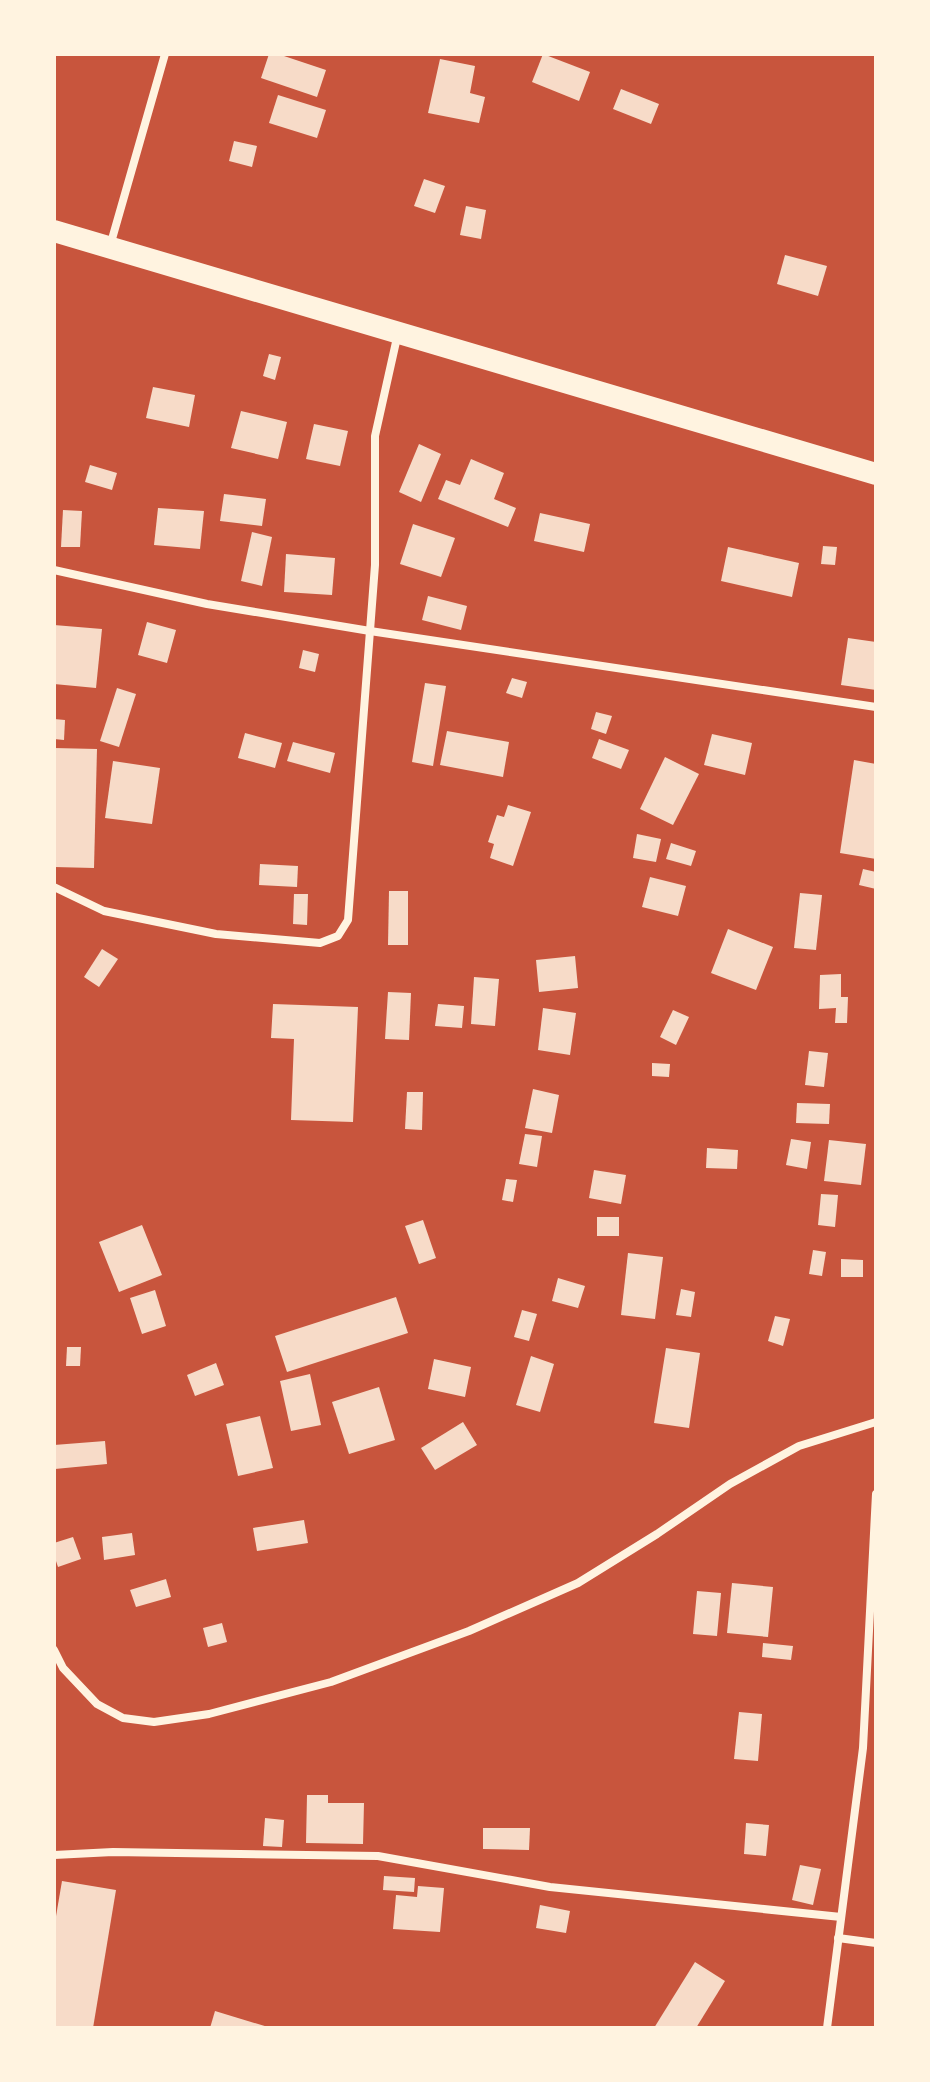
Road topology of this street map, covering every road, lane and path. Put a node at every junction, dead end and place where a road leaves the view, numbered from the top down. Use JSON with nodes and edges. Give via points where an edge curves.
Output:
{"nodes":[{"id":1,"x":165,"y":54,"type":"edge"},
{"id":2,"x":54,"y":231,"type":"edge"},
{"id":3,"x":110,"y":248,"type":"junction"},
{"id":4,"x":398,"y":332,"type":"junction"},
{"id":5,"x":876,"y":474,"type":"edge"},
{"id":6,"x":54,"y":570,"type":"edge"},
{"id":7,"x":370,"y":631,"type":"junction"},
{"id":8,"x":876,"y":707,"type":"edge"},
{"id":9,"x":54,"y":887,"type":"edge"},
{"id":10,"x":876,"y":1422,"type":"edge"},
{"id":11,"x":876,"y":1494,"type":"edge"},
{"id":12,"x":54,"y":1650,"type":"edge"},
{"id":13,"x":54,"y":1855,"type":"edge"},
{"id":14,"x":841,"y":1917,"type":"junction"},
{"id":15,"x":838,"y":1938,"type":"junction"},
{"id":16,"x":876,"y":1943,"type":"edge"},
{"id":17,"x":827,"y":2028,"type":"edge"}],
"edges":[{"from":1,"to":3,"type":"street"},
{"from":2,"to":3,"type":"highway"},
{"from":3,"to":4,"type":"highway"},
{"from":4,"to":5,"type":"highway"},
{"from":4,"to":7,"type":"street","via":[[375,436]]},
{"from":6,"to":7,"type":"street","via":[[207,604]]},
{"from":7,"to":8,"type":"street"},
{"from":7,"to":9,"type":"street","via":[[348,920],[338,936],[320,943],[216,934],[104,911]]},
{"from":10,"to":12,"type":"street","via":[[799,1446],[730,1484],[578,1583],[469,1631],[331,1682],[209,1714],[154,1722],[123,1718],[97,1704],[63,1668]]},
{"from":11,"to":14,"type":"street","via":[[863,1748]]},
{"from":13,"to":14,"type":"street","via":[[378,1856],[550,1887]]},
{"from":14,"to":15,"type":"street"},
{"from":15,"to":16,"type":"street"},
{"from":15,"to":17,"type":"street"}]}
